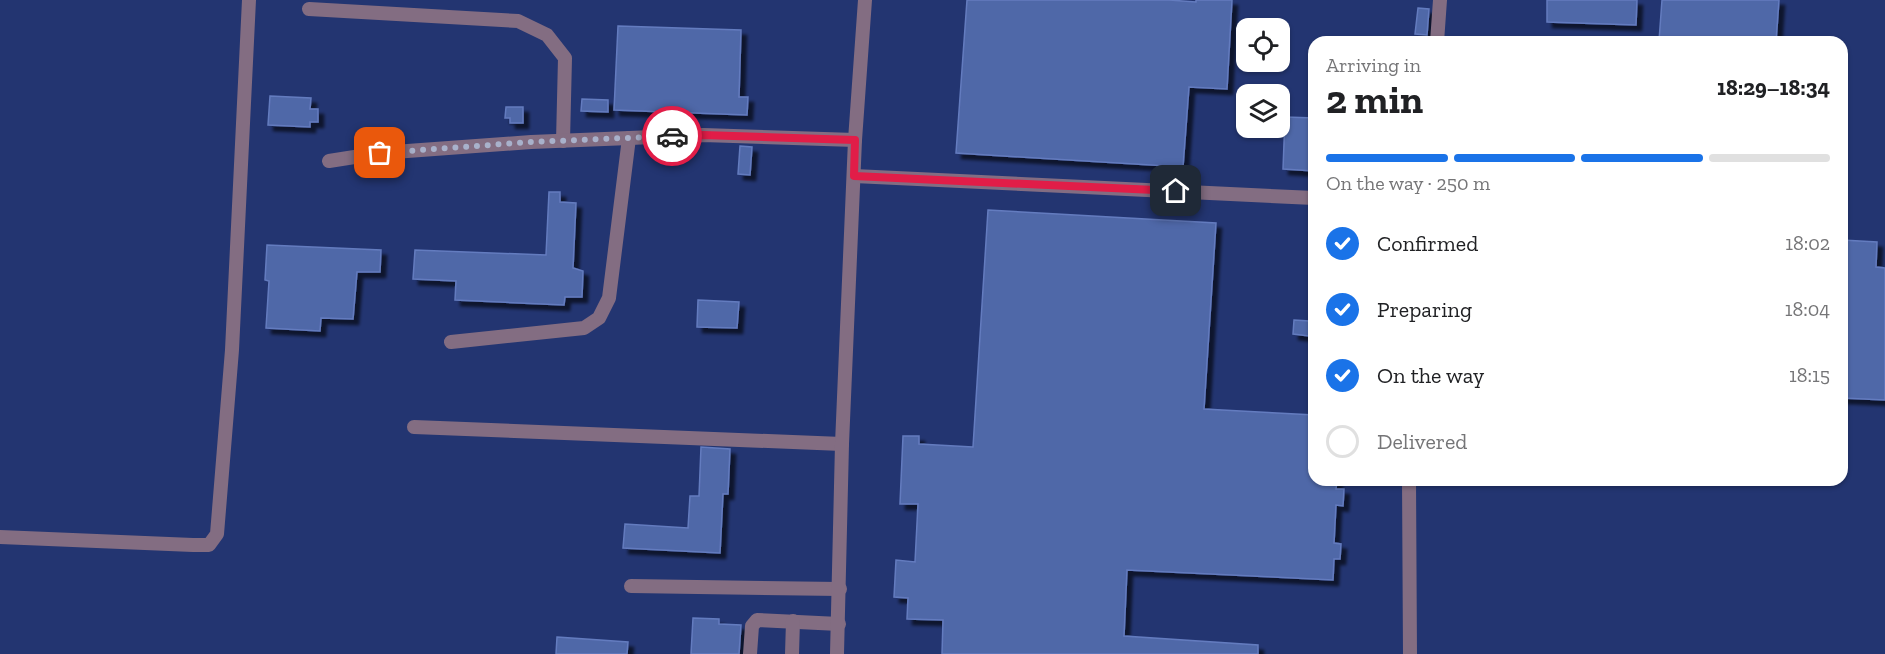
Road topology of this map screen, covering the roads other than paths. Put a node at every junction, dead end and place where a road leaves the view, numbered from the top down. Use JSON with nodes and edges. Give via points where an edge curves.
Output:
{"nodes":[{"id":1,"x":249,"y":0,"type":"edge"},
{"id":2,"x":865,"y":0,"type":"edge"},
{"id":3,"x":1440,"y":0,"type":"edge"},
{"id":4,"x":309,"y":9,"type":"dead end"},
{"id":5,"x":1437,"y":36,"type":"edge"},
{"id":6,"x":629,"y":138,"type":"junction"},
{"id":7,"x":855,"y":140,"type":"junction"},
{"id":8,"x":563,"y":141,"type":"junction"},
{"id":9,"x":329,"y":161,"type":"dead end"},
{"id":10,"x":854,"y":176,"type":"junction"},
{"id":11,"x":1308,"y":198,"type":"edge"},
{"id":12,"x":451,"y":342,"type":"dead end"},
{"id":13,"x":414,"y":426,"type":"dead end"},
{"id":14,"x":842,"y":444,"type":"junction"},
{"id":15,"x":1409,"y":486,"type":"edge"},
{"id":16,"x":0,"y":537,"type":"edge"},
{"id":17,"x":631,"y":586,"type":"dead end"},
{"id":18,"x":840,"y":589,"type":"junction"},
{"id":19,"x":793,"y":621,"type":"junction"},
{"id":20,"x":839,"y":624,"type":"junction"},
{"id":21,"x":750,"y":654,"type":"edge"},
{"id":22,"x":792,"y":654,"type":"edge"},
{"id":23,"x":837,"y":654,"type":"edge"},
{"id":24,"x":1410,"y":654,"type":"edge"}],
"edges":[{"from":1,"to":16,"type":"street","via":[[232,350],[217,534],[209,545]]},
{"from":2,"to":7,"type":"street"},
{"from":3,"to":5,"type":"street"},
{"from":4,"to":8,"type":"street","via":[[518,21],[547,35],[565,58]]},
{"from":6,"to":7,"type":"street","via":[[703,135]]},
{"from":6,"to":8,"type":"street"},
{"from":6,"to":12,"type":"street","via":[[609,298],[599,318],[584,328]]},
{"from":7,"to":10,"type":"street"},
{"from":8,"to":9,"type":"street","via":[[380,153]]},
{"from":10,"to":11,"type":"street"},
{"from":10,"to":14,"type":"street"},
{"from":13,"to":14,"type":"street"},
{"from":14,"to":18,"type":"street"},
{"from":15,"to":24,"type":"street"},
{"from":17,"to":18,"type":"street"},
{"from":18,"to":20,"type":"street"},
{"from":19,"to":20,"type":"street"},
{"from":19,"to":21,"type":"street","via":[[757,620],[752,626]]},
{"from":19,"to":22,"type":"street"},
{"from":20,"to":23,"type":"street"}]}
